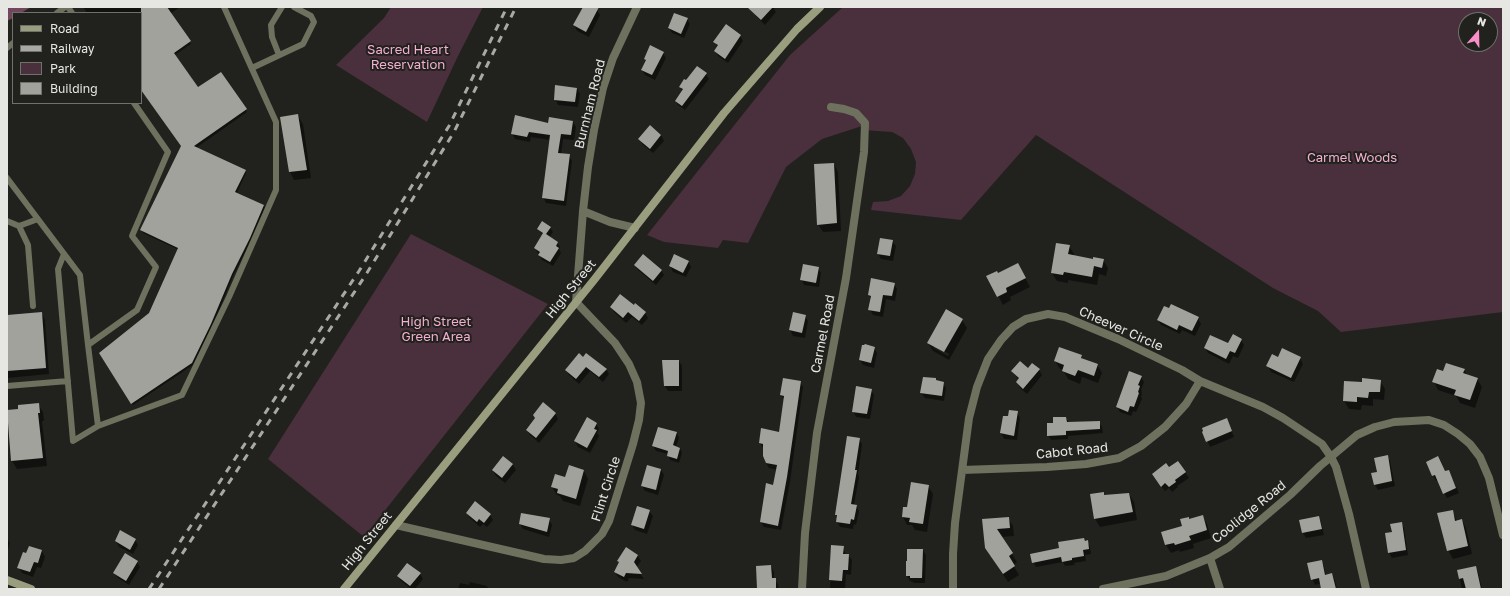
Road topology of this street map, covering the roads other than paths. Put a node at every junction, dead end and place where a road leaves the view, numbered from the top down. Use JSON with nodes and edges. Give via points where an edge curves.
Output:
{"nodes":[{"id":1,"x":224,"y":7,"type":"edge"},
{"id":2,"x":282,"y":7,"type":"edge"},
{"id":3,"x":294,"y":7,"type":"edge"},
{"id":4,"x":637,"y":7,"type":"edge"},
{"id":5,"x":820,"y":7,"type":"edge"},
{"id":6,"x":279,"y":55,"type":"junction"},
{"id":7,"x":252,"y":68,"type":"junction"},
{"id":8,"x":135,"y":104,"type":"edge"},
{"id":9,"x":831,"y":107,"type":"dead end"},
{"id":10,"x":7,"y":178,"type":"edge"},
{"id":11,"x":583,"y":211,"type":"junction"},
{"id":12,"x":38,"y":219,"type":"junction"},
{"id":13,"x":7,"y":220,"type":"edge"},
{"id":14,"x":19,"y":226,"type":"junction"},
{"id":15,"x":635,"y":228,"type":"junction"},
{"id":16,"x":64,"y":254,"type":"junction"},
{"id":17,"x":576,"y":302,"type":"junction"},
{"id":18,"x":33,"y":306,"type":"dead end"},
{"id":19,"x":88,"y":345,"type":"junction"},
{"id":20,"x":1200,"y":380,"type":"junction"},
{"id":21,"x":68,"y":381,"type":"junction"},
{"id":22,"x":7,"y":386,"type":"edge"},
{"id":23,"x":98,"y":426,"type":"junction"},
{"id":24,"x":1331,"y":457,"type":"junction"},
{"id":25,"x":962,"y":470,"type":"junction"},
{"id":26,"x":396,"y":525,"type":"junction"},
{"id":27,"x":1503,"y":535,"type":"edge"},
{"id":28,"x":1210,"y":558,"type":"junction"},
{"id":29,"x":7,"y":580,"type":"edge"},
{"id":30,"x":31,"y":589,"type":"edge"},
{"id":31,"x":344,"y":589,"type":"edge"},
{"id":32,"x":802,"y":589,"type":"edge"},
{"id":33,"x":954,"y":589,"type":"edge"},
{"id":34,"x":1103,"y":589,"type":"edge"},
{"id":35,"x":1220,"y":589,"type":"edge"},
{"id":36,"x":1366,"y":589,"type":"edge"}],
"edges":[{"from":1,"to":7,"type":"lane"},
{"from":2,"to":6,"type":"lane","via":[[271,25],[272,37]]},
{"from":3,"to":6,"type":"lane","via":[[311,16],[314,22],[303,44]]},
{"from":4,"to":11,"type":"street","name":"Burnham Road","via":[[613,58],[603,88],[591,145]]},
{"from":5,"to":15,"type":"main road","name":"High Street","via":[[797,29],[724,112]]},
{"from":6,"to":7,"type":"lane"},
{"from":7,"to":23,"type":"lane","via":[[276,122],[276,190],[182,395]]},
{"from":8,"to":19,"type":"lane","via":[[168,152],[132,236],[156,268],[137,310]]},
{"from":9,"to":32,"type":"street","name":"Carmel Road","via":[[856,113],[865,123],[864,152],[846,278],[816,433],[805,533]]},
{"from":10,"to":12,"type":"lane"},
{"from":11,"to":15,"type":"street","via":[[610,222]]},
{"from":11,"to":17,"type":"street","name":"Burnham Road"},
{"from":12,"to":14,"type":"lane"},
{"from":12,"to":16,"type":"lane"},
{"from":13,"to":14,"type":"lane"},
{"from":14,"to":18,"type":"lane","via":[[28,245]]},
{"from":15,"to":17,"type":"main road","name":"High Street"},
{"from":16,"to":19,"type":"lane","via":[[80,275]]},
{"from":16,"to":21,"type":"lane","via":[[58,269]]},
{"from":17,"to":26,"type":"main road","name":"High Street"},
{"from":17,"to":26,"type":"street","name":"Flint Circle","via":[[615,343],[629,364],[637,382],[641,403],[632,444],[609,521],[602,534],[574,558],[561,560],[544,559]]},
{"from":19,"to":23,"type":"lane"},
{"from":20,"to":24,"type":"street","name":"Cheever Circle","via":[[1283,418],[1322,444]]},
{"from":20,"to":25,"type":"street","name":"Cabot Road","via":[[1186,404],[1165,427],[1141,446],[1119,458],[1047,467]]},
{"from":20,"to":25,"type":"street","name":"Cheever Circle","via":[[1118,339],[1065,317],[1048,314],[1026,319],[1013,327],[988,360],[977,387],[969,418]]},
{"from":21,"to":22,"type":"lane"},
{"from":21,"to":23,"type":"lane","via":[[73,441]]},
{"from":24,"to":27,"type":"street","name":"Coolidge Road","via":[[1357,435],[1375,427],[1414,420],[1429,420],[1444,426],[1470,444],[1480,457],[1489,478]]},
{"from":24,"to":28,"type":"street","name":"Coolidge Road","via":[[1229,547]]},
{"from":24,"to":36,"type":"street","name":"Cheever Circle","via":[[1349,514]]},
{"from":25,"to":33,"type":"street","name":"Cheever Circle","via":[[954,523]]},
{"from":26,"to":31,"type":"main road","name":"High Street"},
{"from":28,"to":34,"type":"street","name":"Coolidge Road","via":[[1166,576]]},
{"from":28,"to":35,"type":"street"},
{"from":29,"to":30,"type":"main road"}]}
